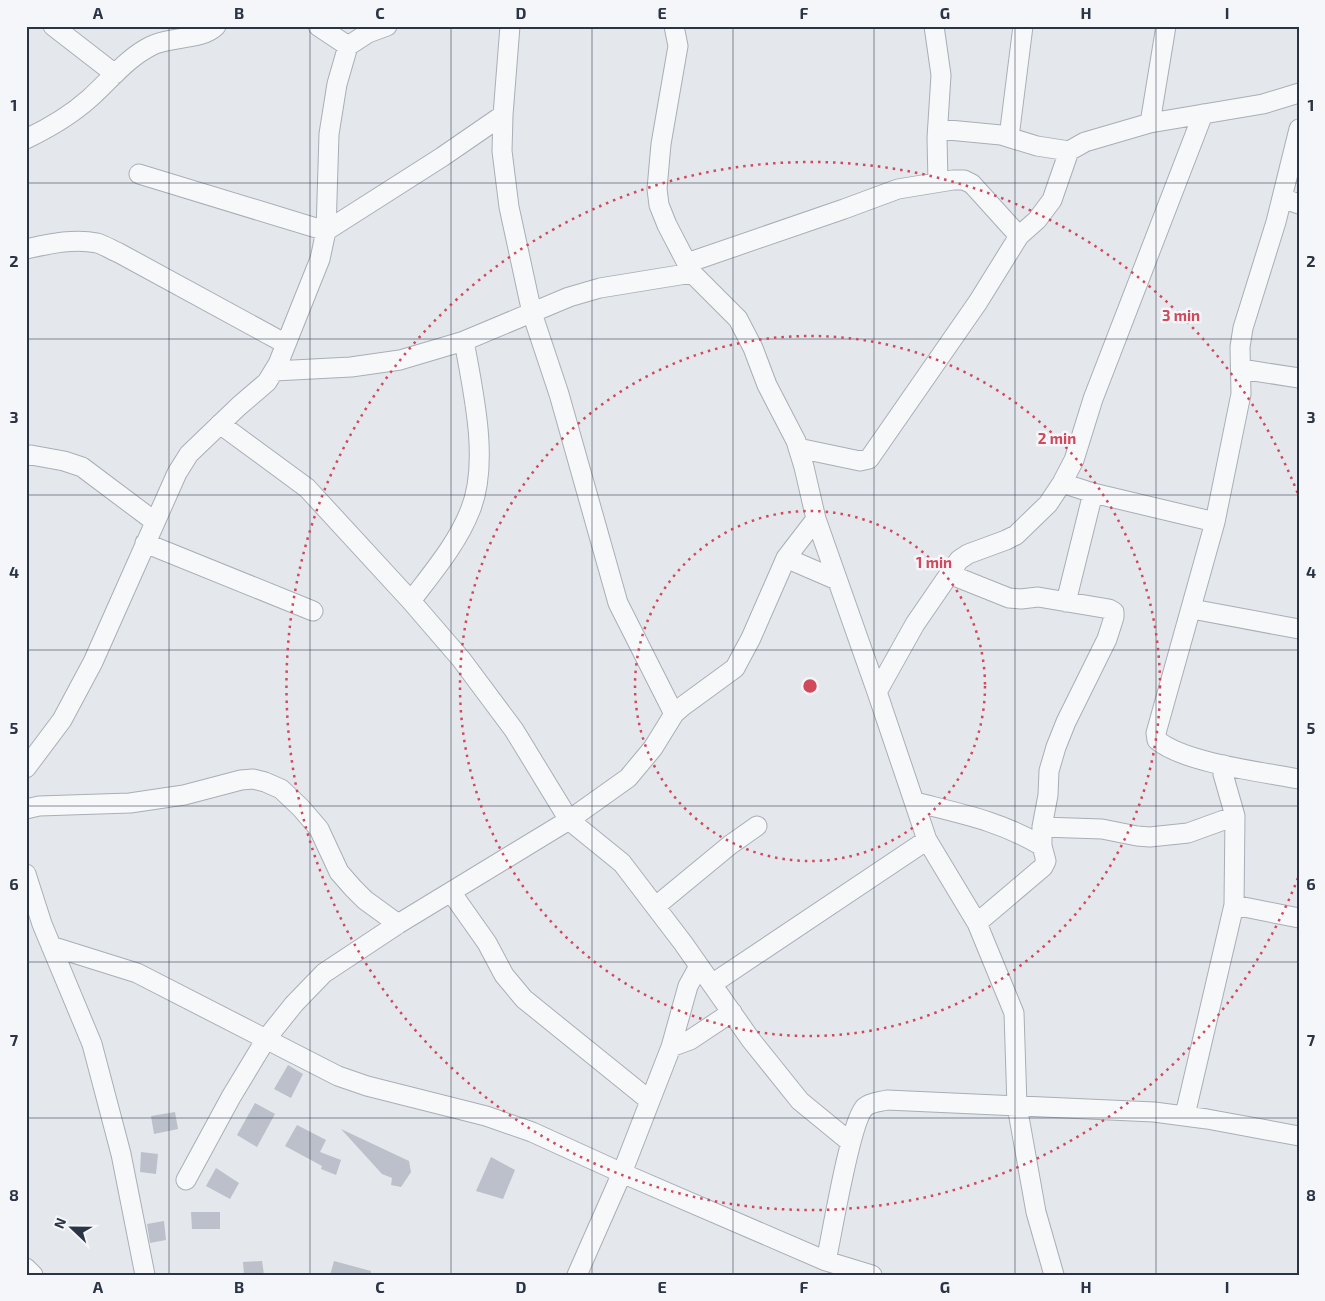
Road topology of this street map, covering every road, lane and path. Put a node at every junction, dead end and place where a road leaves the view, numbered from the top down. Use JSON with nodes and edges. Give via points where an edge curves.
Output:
{"nodes":[{"id":1,"x":53,"y":26,"type":"edge"},
{"id":2,"x":216,"y":26,"type":"edge"},
{"id":3,"x":318,"y":26,"type":"edge"},
{"id":4,"x":387,"y":26,"type":"edge"},
{"id":5,"x":510,"y":26,"type":"edge"},
{"id":6,"x":674,"y":26,"type":"edge"},
{"id":7,"x":934,"y":26,"type":"edge"},
{"id":8,"x":1023,"y":26,"type":"edge"},
{"id":9,"x":1166,"y":26,"type":"edge"},
{"id":10,"x":348,"y":46,"type":"junction"},
{"id":11,"x":115,"y":74,"type":"junction"},
{"id":12,"x":1299,"y":93,"type":"edge"},
{"id":13,"x":1203,"y":114,"type":"junction"},
{"id":14,"x":503,"y":115,"type":"junction"},
{"id":15,"x":1150,"y":123,"type":"junction"},
{"id":16,"x":938,"y":129,"type":"junction"},
{"id":17,"x":1299,"y":129,"type":"edge"},
{"id":18,"x":1009,"y":137,"type":"junction"},
{"id":19,"x":26,"y":139,"type":"edge"},
{"id":20,"x":1068,"y":151,"type":"junction"},
{"id":21,"x":139,"y":174,"type":"dead end"},
{"id":22,"x":938,"y":182,"type":"junction"},
{"id":23,"x":1290,"y":201,"type":"edge"},
{"id":24,"x":326,"y":231,"type":"junction"},
{"id":25,"x":1020,"y":236,"type":"junction"},
{"id":26,"x":26,"y":249,"type":"edge"},
{"id":27,"x":689,"y":268,"type":"junction"},
{"id":28,"x":532,"y":313,"type":"junction"},
{"id":29,"x":464,"y":340,"type":"junction"},
{"id":30,"x":286,"y":344,"type":"junction"},
{"id":31,"x":1241,"y":369,"type":"junction"},
{"id":32,"x":274,"y":371,"type":"junction"},
{"id":33,"x":1299,"y":378,"type":"edge"},
{"id":34,"x":220,"y":424,"type":"junction"},
{"id":35,"x":798,"y":448,"type":"junction"},
{"id":36,"x":26,"y":456,"type":"edge"},
{"id":37,"x":1062,"y":483,"type":"junction"},
{"id":38,"x":1093,"y":493,"type":"junction"},
{"id":39,"x":816,"y":519,"type":"junction"},
{"id":40,"x":154,"y":521,"type":"junction"},
{"id":41,"x":1215,"y":522,"type":"junction"},
{"id":42,"x":145,"y":543,"type":"junction"},
{"id":43,"x":786,"y":558,"type":"junction"},
{"id":44,"x":949,"y":574,"type":"junction"},
{"id":45,"x":837,"y":580,"type":"junction"},
{"id":46,"x":412,"y":601,"type":"junction"},
{"id":47,"x":1066,"y":602,"type":"junction"},
{"id":48,"x":1192,"y":609,"type":"junction"},
{"id":49,"x":313,"y":611,"type":"dead end"},
{"id":50,"x":1299,"y":628,"type":"edge"},
{"id":51,"x":877,"y":692,"type":"junction"},
{"id":52,"x":674,"y":714,"type":"junction"},
{"id":53,"x":1224,"y":765,"type":"junction"},
{"id":54,"x":26,"y":768,"type":"edge"},
{"id":55,"x":1299,"y":779,"type":"edge"},
{"id":56,"x":915,"y":802,"type":"junction"},
{"id":57,"x":26,"y":809,"type":"edge"},
{"id":58,"x":1235,"y":816,"type":"junction"},
{"id":59,"x":569,"y":820,"type":"junction"},
{"id":60,"x":757,"y":826,"type":"dead end"},
{"id":61,"x":1042,"y":827,"type":"junction"},
{"id":62,"x":927,"y":840,"type":"junction"},
{"id":63,"x":1042,"y":846,"type":"junction"},
{"id":64,"x":26,"y":874,"type":"edge"},
{"id":65,"x":451,"y":892,"type":"junction"},
{"id":66,"x":1234,"y":905,"type":"junction"},
{"id":67,"x":656,"y":906,"type":"junction"},
{"id":68,"x":1299,"y":918,"type":"edge"},
{"id":69,"x":977,"y":922,"type":"junction"},
{"id":70,"x":398,"y":924,"type":"junction"},
{"id":71,"x":51,"y":946,"type":"junction"},
{"id":72,"x":699,"y":966,"type":"junction"},
{"id":73,"x":712,"y":984,"type":"junction"},
{"id":74,"x":732,"y":1012,"type":"junction"},
{"id":75,"x":266,"y":1040,"type":"junction"},
{"id":76,"x":671,"y":1047,"type":"junction"},
{"id":77,"x":649,"y":1100,"type":"junction"},
{"id":78,"x":1017,"y":1106,"type":"junction"},
{"id":79,"x":1186,"y":1115,"type":"junction"},
{"id":80,"x":1299,"y":1136,"type":"edge"},
{"id":81,"x":850,"y":1142,"type":"junction"},
{"id":82,"x":622,"y":1173,"type":"junction"},
{"id":83,"x":186,"y":1180,"type":"dead end"},
{"id":84,"x":826,"y":1261,"type":"junction"},
{"id":85,"x":26,"y":1268,"type":"edge"},
{"id":86,"x":33,"y":1275,"type":"edge"},
{"id":87,"x":145,"y":1275,"type":"edge"},
{"id":88,"x":577,"y":1275,"type":"edge"},
{"id":89,"x":872,"y":1275,"type":"edge"},
{"id":90,"x":1054,"y":1275,"type":"edge"}],
"edges":[{"from":1,"to":11,"type":"street"},
{"from":2,"to":11,"type":"street","via":[[207,33],[151,45]]},
{"from":3,"to":10,"type":"street"},
{"from":4,"to":10,"type":"street"},
{"from":5,"to":14,"type":"street"},
{"from":6,"to":27,"type":"street","via":[[678,46],[661,144],[657,189],[667,226]]},
{"from":7,"to":16,"type":"street","via":[[941,75]]},
{"from":8,"to":18,"type":"street"},
{"from":9,"to":15,"type":"street"},
{"from":10,"to":24,"type":"street","via":[[337,84],[329,134]]},
{"from":11,"to":19,"type":"street","via":[[72,114]]},
{"from":12,"to":13,"type":"street","via":[[1262,104]]},
{"from":13,"to":15,"type":"street"},
{"from":13,"to":37,"type":"street","via":[[1094,399],[1074,460]]},
{"from":14,"to":24,"type":"street","via":[[442,158]]},
{"from":14,"to":28,"type":"street","via":[[502,151],[509,207]]},
{"from":15,"to":20,"type":"street","via":[[1085,142]]},
{"from":16,"to":18,"type":"street"},
{"from":16,"to":22,"type":"street"},
{"from":17,"to":23,"type":"street"},
{"from":18,"to":20,"type":"street"},
{"from":20,"to":25,"type":"street","via":[[1052,200]]},
{"from":21,"to":24,"type":"street"},
{"from":22,"to":25,"type":"street","via":[[964,180],[972,184]]},
{"from":22,"to":27,"type":"street","via":[[898,189]]},
{"from":23,"to":31,"type":"street","via":[[1276,222],[1243,328]]},
{"from":24,"to":30,"type":"street","via":[[320,259]]},
{"from":25,"to":35,"type":"street","via":[[869,460]]},
{"from":26,"to":30,"type":"street","via":[[62,242],[98,244]]},
{"from":27,"to":28,"type":"street","via":[[600,288]]},
{"from":27,"to":35,"type":"street","via":[[738,319]]},
{"from":28,"to":29,"type":"street"},
{"from":28,"to":52,"type":"street","via":[[559,394],[618,603]]},
{"from":29,"to":32,"type":"street","via":[[400,360],[351,367]]},
{"from":29,"to":46,"type":"street","via":[[479,442],[478,482],[471,510],[462,528]]},
{"from":30,"to":32,"type":"street"},
{"from":31,"to":33,"type":"street"},
{"from":31,"to":41,"type":"street","via":[[1241,394]]},
{"from":32,"to":34,"type":"street","via":[[267,382]]},
{"from":34,"to":40,"type":"street","via":[[189,454]]},
{"from":34,"to":46,"type":"street","via":[[307,488]]},
{"from":35,"to":39,"type":"street"},
{"from":36,"to":40,"type":"street","via":[[82,467]]},
{"from":37,"to":38,"type":"street"},
{"from":37,"to":44,"type":"street","via":[[1048,504],[1016,535],[968,554]]},
{"from":38,"to":41,"type":"street"},
{"from":38,"to":47,"type":"street"},
{"from":39,"to":43,"type":"street"},
{"from":39,"to":45,"type":"street"},
{"from":40,"to":42,"type":"street"},
{"from":41,"to":48,"type":"street"},
{"from":42,"to":49,"type":"street"},
{"from":42,"to":54,"type":"street","via":[[113,620],[62,720]]},
{"from":43,"to":45,"type":"street"},
{"from":43,"to":52,"type":"street","via":[[735,668]]},
{"from":44,"to":47,"type":"street","via":[[1009,598],[1038,597]]},
{"from":44,"to":51,"type":"street","via":[[915,624]]},
{"from":45,"to":51,"type":"street"},
{"from":46,"to":59,"type":"street","via":[[514,730]]},
{"from":47,"to":61,"type":"street","via":[[1109,609],[1114,612],[1114,617],[1107,640],[1056,747]]},
{"from":48,"to":50,"type":"street"},
{"from":48,"to":53,"type":"street","via":[[1160,717],[1157,740],[1186,755]]},
{"from":51,"to":56,"type":"street"},
{"from":52,"to":59,"type":"street","via":[[653,748],[628,778]]},
{"from":53,"to":55,"type":"street"},
{"from":53,"to":58,"type":"street","via":[[1223,774]]},
{"from":56,"to":62,"type":"street"},
{"from":56,"to":63,"type":"street","via":[[986,820]]},
{"from":57,"to":70,"type":"street","via":[[130,803],[184,795],[242,780],[265,782],[281,789],[301,808],[319,829],[339,872],[365,900]]},
{"from":58,"to":61,"type":"street","via":[[1188,832],[1150,837],[1102,829]]},
{"from":58,"to":66,"type":"street"},
{"from":59,"to":65,"type":"street"},
{"from":59,"to":67,"type":"street","via":[[622,863]]},
{"from":60,"to":67,"type":"street"},
{"from":61,"to":63,"type":"street"},
{"from":62,"to":69,"type":"street"},
{"from":62,"to":73,"type":"street"},
{"from":63,"to":69,"type":"street","via":[[1046,861],[1042,867]]},
{"from":64,"to":71,"type":"street"},
{"from":65,"to":70,"type":"street"},
{"from":65,"to":77,"type":"street","via":[[487,943],[504,975],[524,999]]},
{"from":66,"to":68,"type":"street"},
{"from":66,"to":79,"type":"street"},
{"from":67,"to":72,"type":"street"},
{"from":69,"to":78,"type":"street","via":[[1014,1013]]},
{"from":70,"to":75,"type":"street","via":[[324,973]]},
{"from":71,"to":75,"type":"street","via":[[137,973]]},
{"from":71,"to":87,"type":"street","via":[[92,1044],[121,1154]]},
{"from":72,"to":73,"type":"street"},
{"from":72,"to":76,"type":"street","via":[[688,986]]},
{"from":73,"to":74,"type":"street"},
{"from":74,"to":76,"type":"street","via":[[690,1040]]},
{"from":74,"to":81,"type":"street","via":[[800,1100]]},
{"from":75,"to":82,"type":"street","via":[[338,1076],[486,1116],[532,1132]]},
{"from":75,"to":83,"type":"street"},
{"from":76,"to":77,"type":"street"},
{"from":77,"to":82,"type":"street"},
{"from":78,"to":79,"type":"street"},
{"from":78,"to":81,"type":"street","via":[[887,1100],[872,1103],[858,1116]]},
{"from":78,"to":90,"type":"street","via":[[1036,1212]]},
{"from":79,"to":80,"type":"street"},
{"from":81,"to":84,"type":"street"},
{"from":82,"to":84,"type":"street"},
{"from":82,"to":88,"type":"street"},
{"from":84,"to":89,"type":"street"},
{"from":85,"to":86,"type":"street"}]}
